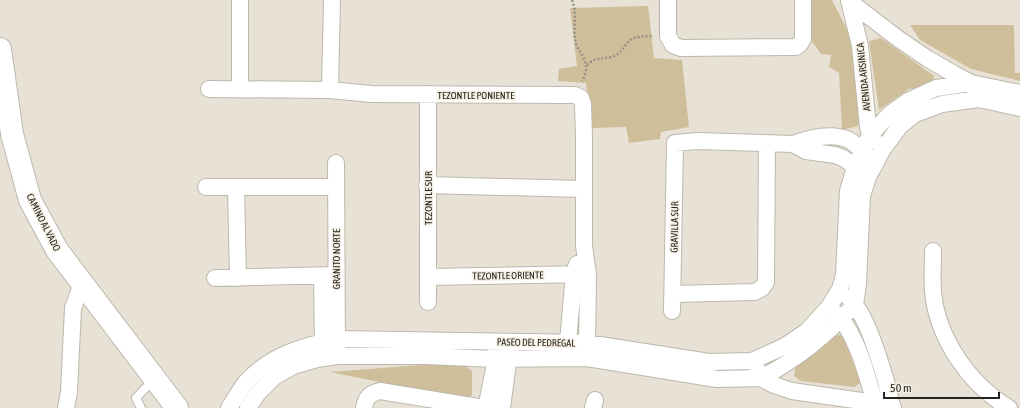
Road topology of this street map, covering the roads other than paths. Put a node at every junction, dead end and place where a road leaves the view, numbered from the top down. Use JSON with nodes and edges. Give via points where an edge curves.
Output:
{"nodes":[{"id":1,"x":240,"y":0,"type":"edge"},
{"id":2,"x":332,"y":0,"type":"edge"},
{"id":3,"x":668,"y":0,"type":"edge"},
{"id":4,"x":803,"y":0,"type":"edge"},
{"id":5,"x":850,"y":1,"type":"edge"},
{"id":6,"x":0,"y":49,"type":"edge"},
{"id":7,"x":971,"y":83,"type":"junction"},
{"id":8,"x":209,"y":89,"type":"dead end"},
{"id":9,"x":240,"y":89,"type":"junction"},
{"id":10,"x":330,"y":90,"type":"junction"},
{"id":11,"x":1020,"y":93,"type":"edge"},
{"id":12,"x":428,"y":94,"type":"junction"},
{"id":13,"x":979,"y":99,"type":"junction"},
{"id":14,"x":1020,"y":108,"type":"edge"},
{"id":15,"x":870,"y":135,"type":"junction"},
{"id":16,"x":767,"y":144,"type":"junction"},
{"id":17,"x":793,"y":144,"type":"junction"},
{"id":18,"x":863,"y":152,"type":"junction"},
{"id":19,"x":336,"y":163,"type":"dead end"},
{"id":20,"x":870,"y":164,"type":"junction"},
{"id":21,"x":427,"y":185,"type":"junction"},
{"id":22,"x":336,"y":186,"type":"junction"},
{"id":23,"x":206,"y":187,"type":"dead end"},
{"id":24,"x":236,"y":187,"type":"junction"},
{"id":25,"x":583,"y":189,"type":"junction"},
{"id":26,"x":933,"y":252,"type":"dead end"},
{"id":27,"x":581,"y":274,"type":"junction"},
{"id":28,"x":329,"y":276,"type":"junction"},
{"id":29,"x":428,"y":277,"type":"junction"},
{"id":30,"x":215,"y":278,"type":"dead end"},
{"id":31,"x":238,"y":278,"type":"junction"},
{"id":32,"x":82,"y":283,"type":"junction"},
{"id":33,"x":840,"y":289,"type":"junction"},
{"id":34,"x":673,"y":294,"type":"junction"},
{"id":35,"x":428,"y":302,"type":"dead end"},
{"id":36,"x":855,"y":304,"type":"junction"},
{"id":37,"x":829,"y":307,"type":"junction"},
{"id":38,"x":672,"y":311,"type":"dead end"},
{"id":39,"x":842,"y":318,"type":"junction"},
{"id":40,"x":330,"y":340,"type":"junction"},
{"id":41,"x":503,"y":342,"type":"junction"},
{"id":42,"x":568,"y":342,"type":"junction"},
{"id":43,"x":587,"y":351,"type":"junction"},
{"id":44,"x":330,"y":357,"type":"junction"},
{"id":45,"x":503,"y":358,"type":"junction"},
{"id":46,"x":571,"y":358,"type":"junction"},
{"id":47,"x":643,"y":359,"type":"junction"},
{"id":48,"x":752,"y":361,"type":"junction"},
{"id":49,"x":154,"y":378,"type":"junction"},
{"id":50,"x":761,"y":378,"type":"junction"},
{"id":51,"x":875,"y":403,"type":"junction"},
{"id":52,"x":66,"y":408,"type":"edge"},
{"id":53,"x":141,"y":408,"type":"edge"},
{"id":54,"x":177,"y":408,"type":"edge"},
{"id":55,"x":229,"y":408,"type":"edge"},
{"id":56,"x":248,"y":408,"type":"edge"},
{"id":57,"x":364,"y":408,"type":"edge"},
{"id":58,"x":485,"y":408,"type":"edge"},
{"id":59,"x":502,"y":408,"type":"edge"},
{"id":60,"x":893,"y":408,"type":"edge"},
{"id":61,"x":1009,"y":408,"type":"edge"}],
"edges":[{"from":1,"to":9,"type":"street"},
{"from":2,"to":10,"type":"street"},
{"from":3,"to":4,"type":"street","via":[[668,36],[673,45],[681,48],[796,47],[803,39]]},
{"from":5,"to":7,"type":"street","via":[[928,59]]},
{"from":5,"to":15,"type":"street","name":"AVENIDA ARSINICA","via":[[860,46]]},
{"from":6,"to":32,"type":"street","name":"CAMINO AL VADO","via":[[12,134],[30,200],[57,250]]},
{"from":7,"to":11,"type":"street"},
{"from":7,"to":13,"type":"street"},
{"from":7,"to":15,"type":"street","via":[[936,88],[908,101],[890,114]]},
{"from":8,"to":9,"type":"street","name":"TEZONTLE PONIENTE"},
{"from":9,"to":10,"type":"street","name":"TEZONTLE PONIENTE"},
{"from":10,"to":12,"type":"street","name":"TEZONTLE PONIENTE","via":[[371,94]]},
{"from":12,"to":21,"type":"street","name":"TEZONTLE SUR"},
{"from":12,"to":25,"type":"street","name":"TEZONTLE PONIENTE","via":[[575,95],[581,98]]},
{"from":13,"to":14,"type":"street"},
{"from":13,"to":20,"type":"street","via":[[942,104],[915,114],[900,126]]},
{"from":15,"to":18,"type":"street"},
{"from":15,"to":20,"type":"street"},
{"from":16,"to":17,"type":"street"},
{"from":16,"to":34,"type":"street","via":[[766,282],[755,292]]},
{"from":16,"to":34,"type":"street","name":"GRAVILLA SUR","via":[[697,141],[675,143]]},
{"from":17,"to":18,"type":"street","via":[[808,138],[840,137],[850,140]]},
{"from":17,"to":20,"type":"street","via":[[806,151]]},
{"from":18,"to":20,"type":"street"},
{"from":19,"to":22,"type":"street","name":"GRANITO NORTE"},
{"from":20,"to":33,"type":"street","via":[[848,191],[844,275]]},
{"from":20,"to":36,"type":"street","via":[[862,196]]},
{"from":21,"to":25,"type":"street"},
{"from":21,"to":29,"type":"street","name":"TEZONTLE SUR"},
{"from":22,"to":24,"type":"street"},
{"from":22,"to":28,"type":"street","name":"GRANITO NORTE"},
{"from":23,"to":24,"type":"street"},
{"from":24,"to":31,"type":"street"},
{"from":25,"to":27,"type":"street","via":[[584,246]]},
{"from":26,"to":61,"type":"street","via":[[933,292],[939,322],[949,344],[971,378]]},
{"from":27,"to":29,"type":"street","name":"TEZONTLE ORIENTE"},
{"from":27,"to":42,"type":"street"},
{"from":27,"to":43,"type":"street"},
{"from":28,"to":31,"type":"street"},
{"from":28,"to":40,"type":"street","name":"GRANITO NORTE"},
{"from":29,"to":35,"type":"street","name":"TEZONTLE SUR"},
{"from":30,"to":31,"type":"street"},
{"from":32,"to":49,"type":"street","name":"CAMINO AL VADO"},
{"from":32,"to":52,"type":"street","via":[[73,308]]},
{"from":33,"to":36,"type":"street"},
{"from":33,"to":37,"type":"street","name":"PASEO DEL PEDREGAL"},
{"from":34,"to":38,"type":"street","name":"GRAVILLA SUR"},
{"from":36,"to":39,"type":"street","name":"PASEO DEL PEDREGAL"},
{"from":36,"to":60,"type":"street","via":[[866,322]]},
{"from":37,"to":39,"type":"street"},
{"from":37,"to":48,"type":"street","name":"PASEO DEL PEDREGAL","via":[[808,331],[785,346]]},
{"from":39,"to":50,"type":"street","name":"PASEO DEL PEDREGAL","via":[[815,344],[783,367]]},
{"from":39,"to":51,"type":"street","via":[[860,356]]},
{"from":40,"to":41,"type":"street","name":"PASEO DEL PEDREGAL"},
{"from":40,"to":44,"type":"street","name":"GRANITO NORTE"},
{"from":40,"to":55,"type":"street","name":"PASEO DEL PEDREGAL","via":[[287,352],[267,363],[246,383]]},
{"from":41,"to":42,"type":"street","name":"PASEO DEL PEDREGAL"},
{"from":41,"to":45,"type":"street"},
{"from":42,"to":43,"type":"street","name":"PASEO DEL PEDREGAL"},
{"from":42,"to":46,"type":"street"},
{"from":43,"to":46,"type":"street","name":"PASEO DEL PEDREGAL"},
{"from":43,"to":47,"type":"street","name":"PASEO DEL PEDREGAL"},
{"from":44,"to":45,"type":"street","name":"PASEO DEL PEDREGAL"},
{"from":44,"to":56,"type":"street","name":"PASEO DEL PEDREGAL","via":[[292,366],[274,377]]},
{"from":45,"to":46,"type":"street","name":"PASEO DEL PEDREGAL"},
{"from":45,"to":58,"type":"street"},
{"from":45,"to":59,"type":"street"},
{"from":47,"to":48,"type":"street","name":"PASEO DEL PEDREGAL"},
{"from":47,"to":50,"type":"street","name":"PASEO DEL PEDREGAL","via":[[717,379]]},
{"from":48,"to":50,"type":"street"},
{"from":49,"to":53,"type":"lane","via":[[136,398]]},
{"from":49,"to":54,"type":"street","name":"CAMINO AL VADO"},
{"from":50,"to":51,"type":"street","name":"PASEO DEL PEDREGAL","via":[[792,391]]},
{"from":51,"to":60,"type":"street","name":"PASEO DEL PEDREGAL"},
{"from":57,"to":58,"type":"street","via":[[365,398],[380,391]]}]}
